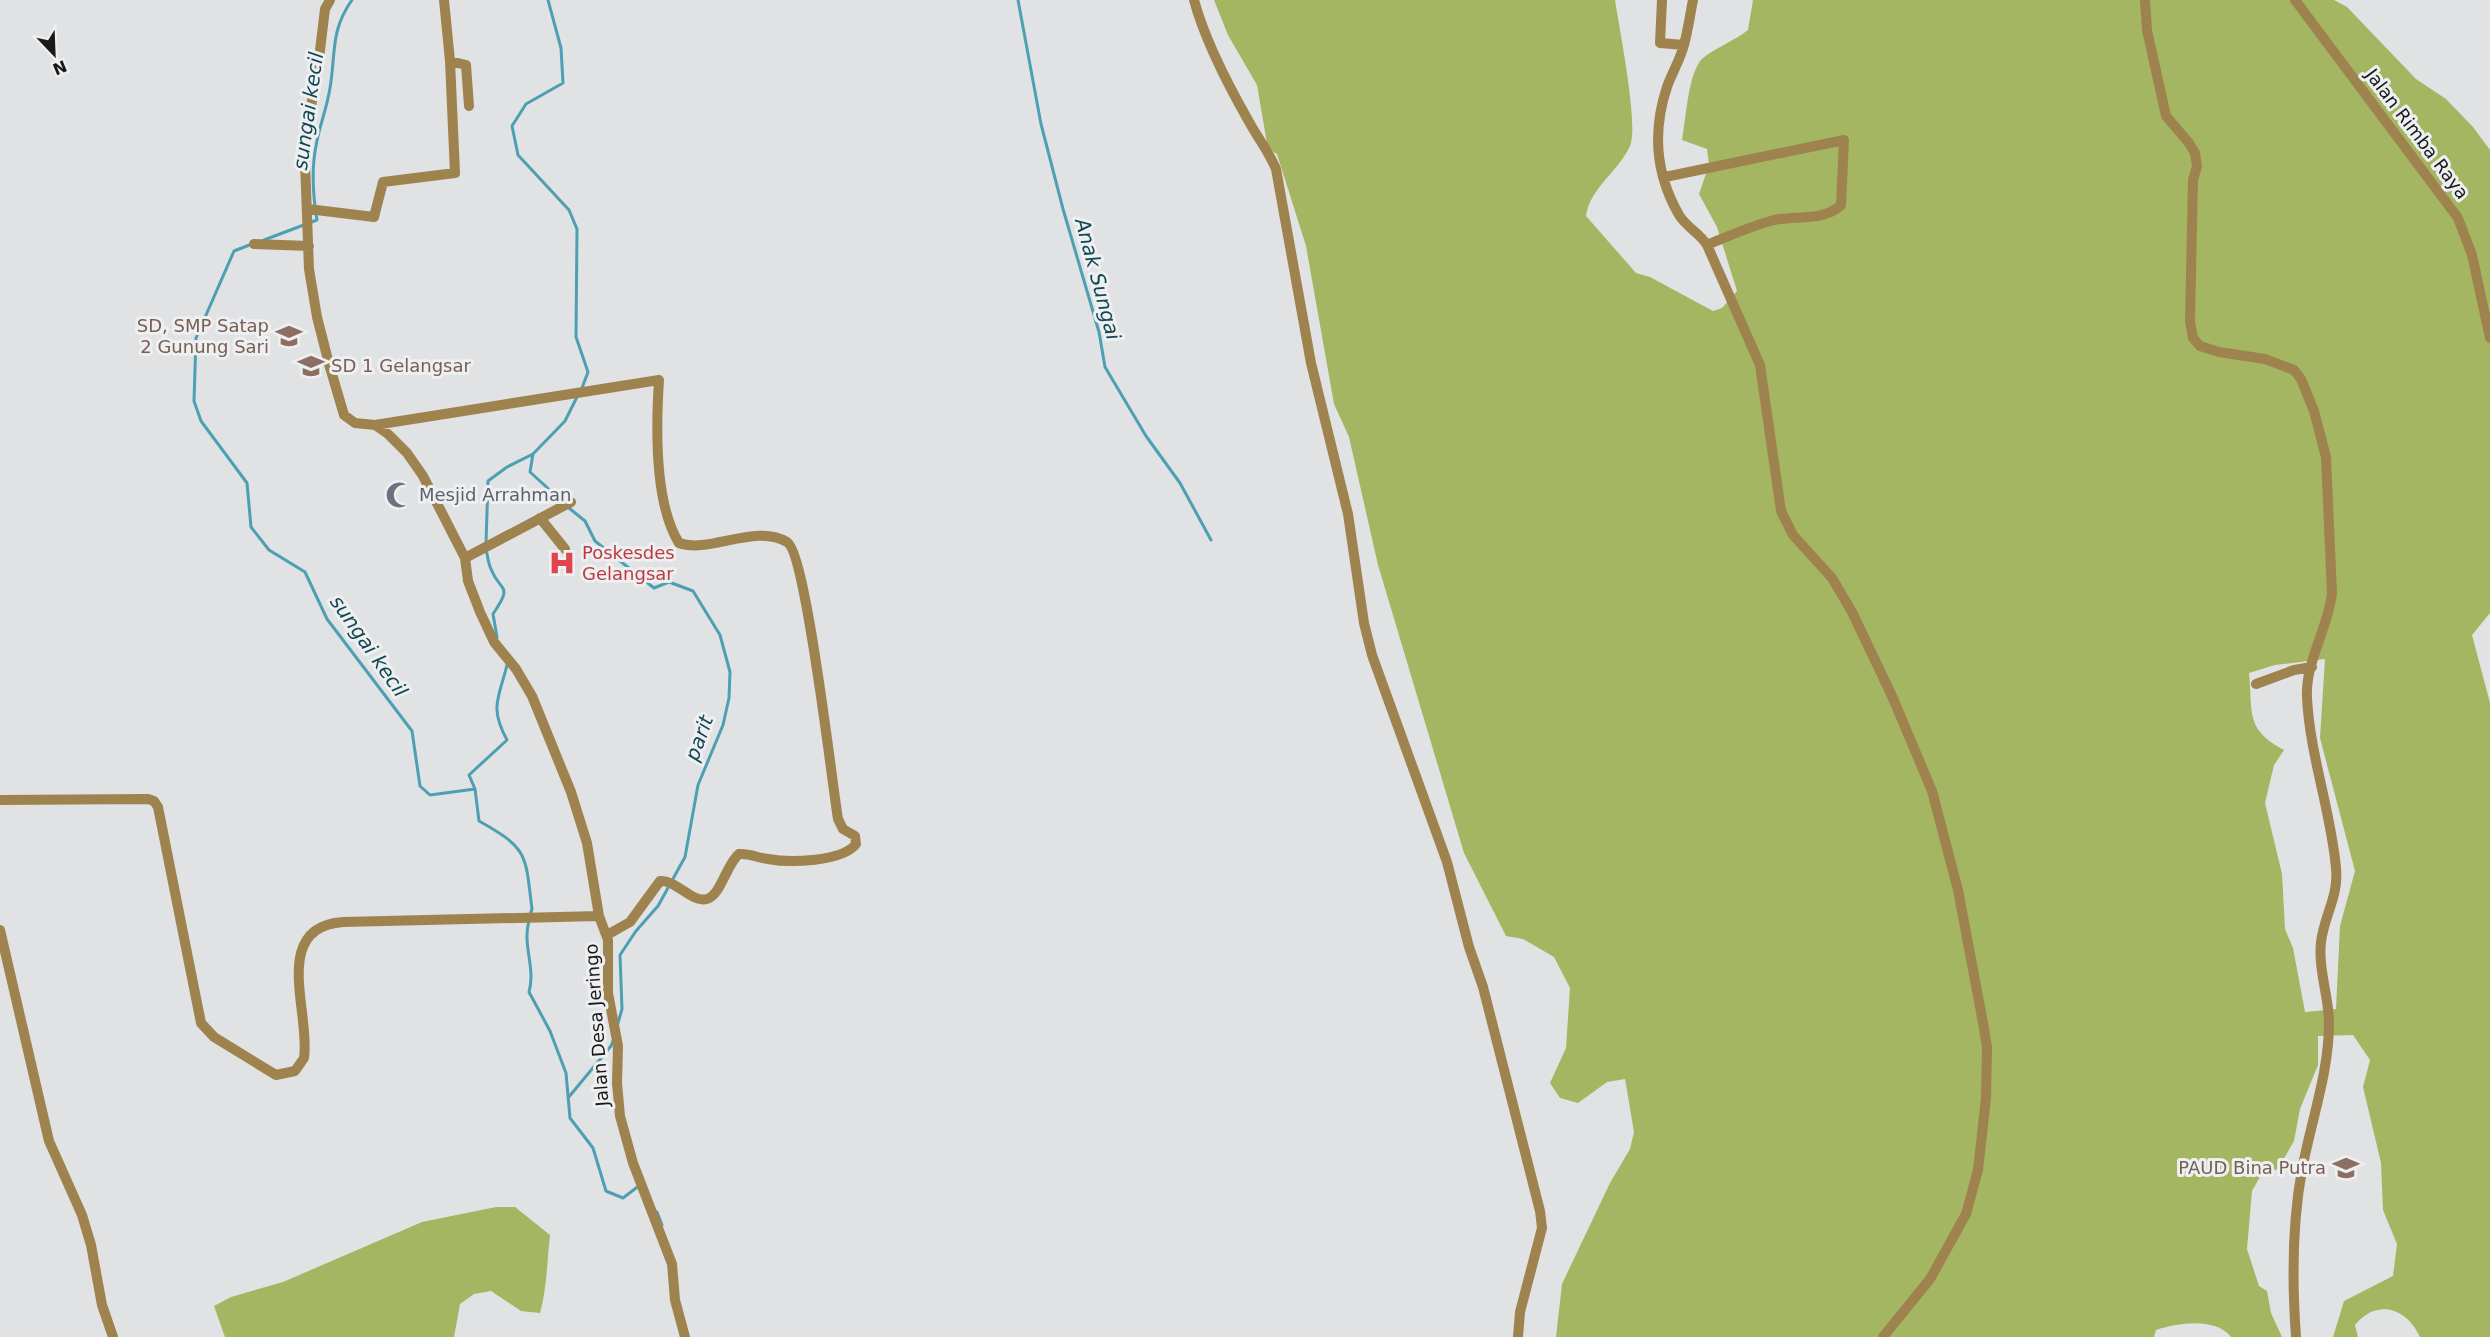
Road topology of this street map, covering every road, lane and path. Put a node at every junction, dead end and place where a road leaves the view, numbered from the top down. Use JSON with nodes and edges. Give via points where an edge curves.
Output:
{"nodes":[{"id":1,"x":330,"y":0,"type":"edge"},
{"id":2,"x":444,"y":0,"type":"edge"},
{"id":3,"x":1194,"y":0,"type":"edge"},
{"id":4,"x":1662,"y":0,"type":"edge"},
{"id":5,"x":1693,"y":0,"type":"edge"},
{"id":6,"x":2145,"y":0,"type":"edge"},
{"id":7,"x":2295,"y":0,"type":"edge"},
{"id":8,"x":1684,"y":45,"type":"junction"},
{"id":9,"x":450,"y":61,"type":"junction"},
{"id":10,"x":470,"y":106,"type":"dead end"},
{"id":11,"x":1665,"y":177,"type":"junction"},
{"id":12,"x":312,"y":211,"type":"junction"},
{"id":13,"x":254,"y":244,"type":"dead end"},
{"id":14,"x":1707,"y":245,"type":"junction"},
{"id":15,"x":309,"y":246,"type":"junction"},
{"id":16,"x":2490,"y":338,"type":"edge"},
{"id":17,"x":375,"y":425,"type":"junction"},
{"id":18,"x":571,"y":502,"type":"dead end"},
{"id":19,"x":540,"y":518,"type":"junction"},
{"id":20,"x":565,"y":549,"type":"dead end"},
{"id":21,"x":465,"y":558,"type":"junction"},
{"id":22,"x":2312,"y":667,"type":"junction"},
{"id":23,"x":2256,"y":684,"type":"dead end"},
{"id":24,"x":0,"y":800,"type":"edge"},
{"id":25,"x":599,"y":916,"type":"junction"},
{"id":26,"x":0,"y":930,"type":"edge"},
{"id":27,"x":607,"y":935,"type":"junction"},
{"id":28,"x":113,"y":1337,"type":"edge"},
{"id":29,"x":685,"y":1337,"type":"edge"},
{"id":30,"x":1518,"y":1337,"type":"edge"},
{"id":31,"x":1883,"y":1337,"type":"edge"},
{"id":32,"x":2296,"y":1337,"type":"edge"}],
"edges":[{"from":1,"to":12,"type":"street","name":"Jalan Desa Jeringo","via":[[325,9],[305,137]]},
{"from":2,"to":9,"type":"street"},
{"from":3,"to":30,"type":"street","via":[[1248,121],[1276,168],[1311,363],[1348,514],[1372,655],[1440,839],[1527,1152],[1542,1228],[1520,1312]]},
{"from":4,"to":8,"type":"street","via":[[1660,43]]},
{"from":5,"to":8,"type":"street"},
{"from":6,"to":22,"type":"street","via":[[2147,30],[2166,116],[2190,143],[2197,166],[2193,180],[2193,338],[2219,352],[2265,358],[2294,370],[2307,391],[2326,457],[2332,593]]},
{"from":7,"to":16,"type":"street","name":"Jalan Rimba Raya","via":[[2451,206],[2468,242]]},
{"from":8,"to":11,"type":"street","via":[[1667,86],[1657,137]]},
{"from":9,"to":10,"type":"street","via":[[466,65]]},
{"from":9,"to":12,"type":"street","via":[[455,172],[383,182],[374,217]]},
{"from":11,"to":14,"type":"street","via":[[1678,214]]},
{"from":11,"to":14,"type":"street","via":[[1844,140],[1841,205],[1835,211],[1775,220]]},
{"from":12,"to":15,"type":"street","name":"Jalan Desa Jeringo"},
{"from":13,"to":15,"type":"street"},
{"from":14,"to":31,"type":"street","via":[[1760,365],[1781,511],[1793,535],[1832,578],[1852,612],[1932,791],[1958,890],[1987,1047],[1978,1170],[1966,1214],[1930,1280]]},
{"from":15,"to":17,"type":"street","name":"Jalan Desa Jeringo","via":[[317,318],[344,415],[356,423]]},
{"from":17,"to":21,"type":"street","name":"Jalan Desa Jeringo","via":[[412,460]]},
{"from":17,"to":27,"type":"street","via":[[659,380],[657,417],[662,489],[679,543],[770,536],[788,542],[794,549],[806,599],[837,819],[843,829],[855,836],[856,844],[840,853],[805,861],[739,854],[707,899],[671,883],[656,883],[630,922]]},
{"from":18,"to":19,"type":"street"},
{"from":19,"to":20,"type":"street"},
{"from":19,"to":21,"type":"street"},
{"from":21,"to":25,"type":"street","name":"Jalan Desa Jeringo","via":[[471,590],[494,642],[532,696],[571,792],[589,849]]},
{"from":22,"to":23,"type":"street"},
{"from":22,"to":32,"type":"street","via":[[2307,698],[2312,742],[2337,885],[2321,942],[2328,1035],[2322,1086],[2300,1179],[2295,1225]]},
{"from":24,"to":25,"type":"street","via":[[154,801],[201,1023],[214,1037],[276,1076],[295,1071],[304,1058],[299,960],[303,946],[316,930],[343,922]]},
{"from":25,"to":27,"type":"street","name":"Jalan Desa Jeringo"},
{"from":26,"to":28,"type":"street","via":[[49,1141],[85,1222],[102,1305]]},
{"from":27,"to":29,"type":"street","name":"Jalan Desa Jeringo","via":[[608,993],[618,1046],[620,1116],[672,1264],[675,1300]]}]}
